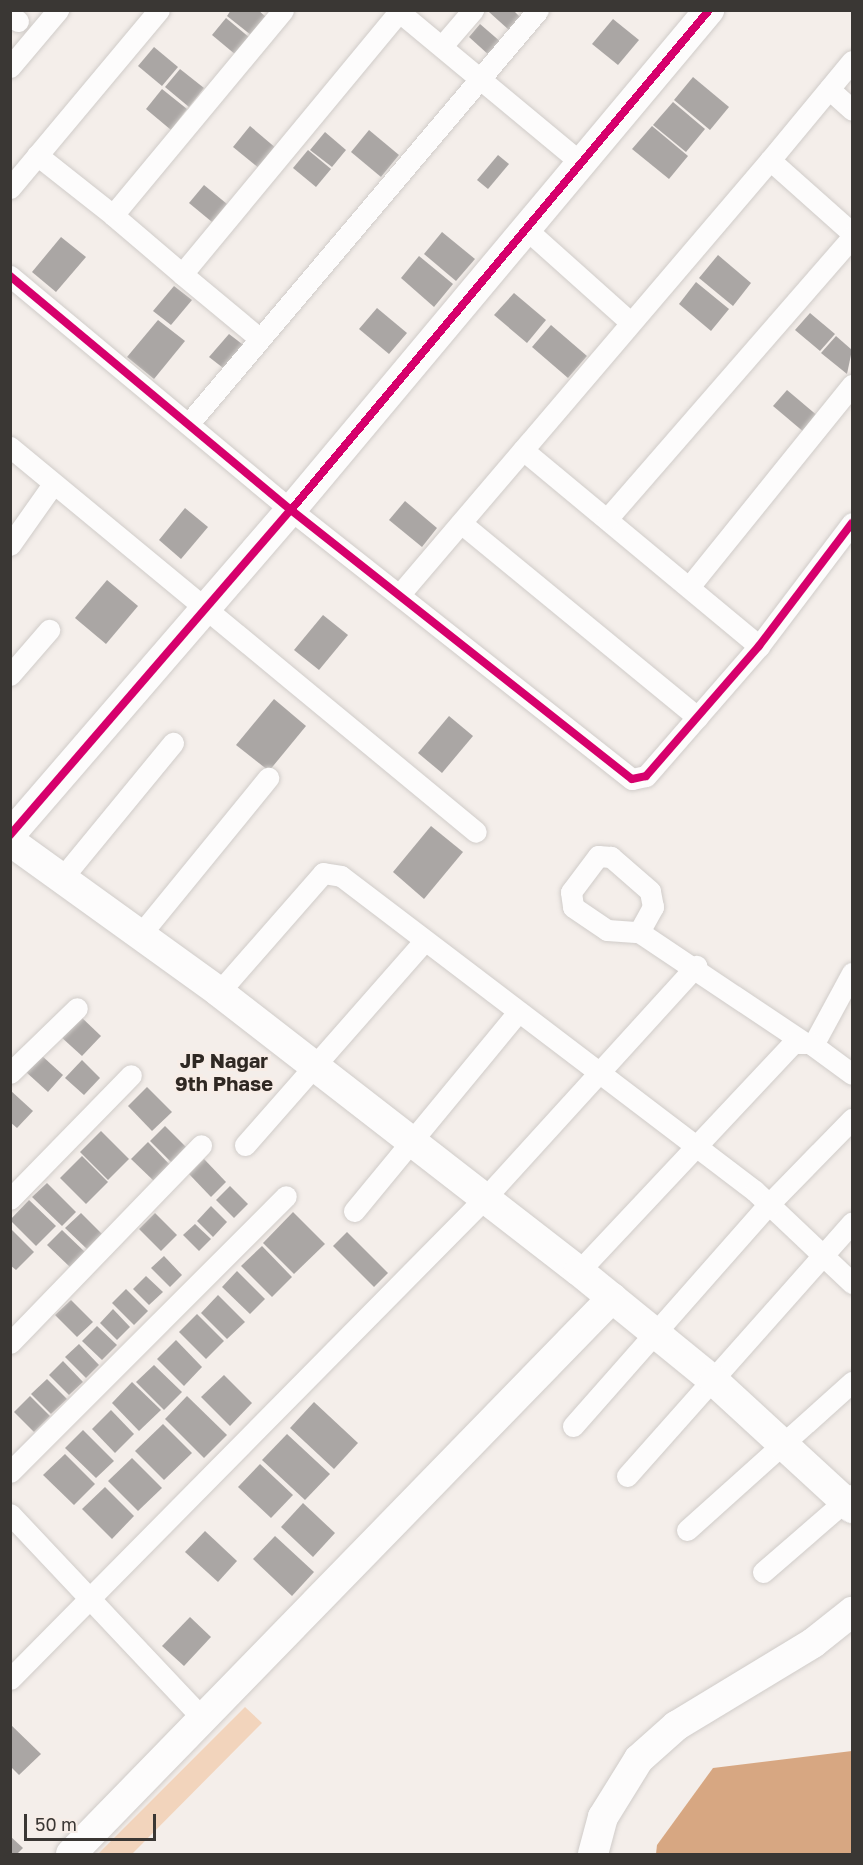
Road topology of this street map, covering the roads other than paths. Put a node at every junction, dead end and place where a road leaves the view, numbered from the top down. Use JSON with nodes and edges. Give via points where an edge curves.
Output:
{"nodes":[{"id":1,"x":58,"y":10,"type":"edge"},
{"id":2,"x":159,"y":10,"type":"edge"},
{"id":3,"x":283,"y":10,"type":"edge"},
{"id":4,"x":473,"y":10,"type":"edge"},
{"id":5,"x":538,"y":10,"type":"edge"},
{"id":6,"x":709,"y":10,"type":"edge"},
{"id":7,"x":398,"y":11,"type":"edge"},
{"id":8,"x":442,"y":46,"type":"junction"},
{"id":9,"x":852,"y":61,"type":"edge"},
{"id":10,"x":10,"y":67,"type":"edge"},
{"id":11,"x":480,"y":80,"type":"junction"},
{"id":12,"x":829,"y":89,"type":"junction"},
{"id":13,"x":852,"y":110,"type":"edge"},
{"id":14,"x":38,"y":155,"type":"junction"},
{"id":15,"x":770,"y":160,"type":"junction"},
{"id":16,"x":579,"y":161,"type":"junction"},
{"id":17,"x":10,"y":188,"type":"edge"},
{"id":18,"x":113,"y":215,"type":"junction"},
{"id":19,"x":526,"y":229,"type":"junction"},
{"id":20,"x":852,"y":235,"type":"edge"},
{"id":21,"x":182,"y":274,"type":"junction"},
{"id":22,"x":10,"y":276,"type":"edge"},
{"id":23,"x":629,"y":321,"type":"junction"},
{"id":24,"x":259,"y":338,"type":"junction"},
{"id":25,"x":852,"y":385,"type":"edge"},
{"id":26,"x":190,"y":422,"type":"junction"},
{"id":27,"x":10,"y":447,"type":"edge"},
{"id":28,"x":523,"y":450,"type":"junction"},
{"id":29,"x":53,"y":484,"type":"junction"},
{"id":30,"x":291,"y":510,"type":"junction"},
{"id":31,"x":607,"y":519,"type":"junction"},
{"id":32,"x":461,"y":523,"type":"junction"},
{"id":33,"x":852,"y":523,"type":"edge"},
{"id":34,"x":10,"y":545,"type":"edge"},
{"id":35,"x":689,"y":587,"type":"junction"},
{"id":36,"x":400,"y":594,"type":"junction"},
{"id":37,"x":206,"y":609,"type":"junction"},
{"id":38,"x":49,"y":630,"type":"dead end"},
{"id":39,"x":759,"y":646,"type":"junction"},
{"id":40,"x":10,"y":675,"type":"edge"},
{"id":41,"x":697,"y":717,"type":"junction"},
{"id":42,"x":173,"y":743,"type":"dead end"},
{"id":43,"x":268,"y":778,"type":"dead end"},
{"id":44,"x":476,"y":832,"type":"dead end"},
{"id":45,"x":10,"y":835,"type":"edge"},
{"id":46,"x":10,"y":841,"type":"edge"},
{"id":47,"x":62,"y":878,"type":"junction"},
{"id":48,"x":639,"y":932,"type":"dead end"},
{"id":49,"x":140,"y":935,"type":"junction"},
{"id":50,"x":424,"y":940,"type":"junction"},
{"id":51,"x":696,"y":966,"type":"junction"},
{"id":52,"x":852,"y":973,"type":"edge"},
{"id":53,"x":219,"y":992,"type":"junction"},
{"id":54,"x":77,"y":1008,"type":"dead end"},
{"id":55,"x":518,"y":1012,"type":"junction"},
{"id":56,"x":808,"y":1043,"type":"junction"},
{"id":57,"x":315,"y":1066,"type":"junction"},
{"id":58,"x":10,"y":1073,"type":"edge"},
{"id":59,"x":852,"y":1074,"type":"edge"},
{"id":60,"x":131,"y":1075,"type":"dead end"},
{"id":61,"x":598,"y":1075,"type":"junction"},
{"id":62,"x":852,"y":1119,"type":"edge"},
{"id":63,"x":410,"y":1140,"type":"junction"},
{"id":64,"x":201,"y":1145,"type":"dead end"},
{"id":65,"x":245,"y":1145,"type":"dead end"},
{"id":66,"x":696,"y":1147,"type":"junction"},
{"id":67,"x":286,"y":1196,"type":"dead end"},
{"id":68,"x":485,"y":1198,"type":"junction"},
{"id":69,"x":10,"y":1199,"type":"edge"},
{"id":70,"x":769,"y":1204,"type":"junction"},
{"id":71,"x":354,"y":1211,"type":"dead end"},
{"id":72,"x":852,"y":1222,"type":"edge"},
{"id":73,"x":822,"y":1254,"type":"junction"},
{"id":74,"x":579,"y":1270,"type":"junction"},
{"id":75,"x":852,"y":1283,"type":"edge"},
{"id":76,"x":612,"y":1298,"type":"junction"},
{"id":77,"x":657,"y":1333,"type":"junction"},
{"id":78,"x":10,"y":1343,"type":"edge"},
{"id":79,"x":714,"y":1381,"type":"junction"},
{"id":80,"x":852,"y":1383,"type":"edge"},
{"id":81,"x":573,"y":1426,"type":"dead end"},
{"id":82,"x":780,"y":1442,"type":"junction"},
{"id":83,"x":10,"y":1472,"type":"edge"},
{"id":84,"x":627,"y":1476,"type":"dead end"},
{"id":85,"x":850,"y":1501,"type":"edge"},
{"id":86,"x":10,"y":1514,"type":"edge"},
{"id":87,"x":687,"y":1530,"type":"dead end"},
{"id":88,"x":763,"y":1572,"type":"dead end"},
{"id":89,"x":91,"y":1599,"type":"junction"},
{"id":90,"x":852,"y":1612,"type":"edge"},
{"id":91,"x":10,"y":1679,"type":"edge"},
{"id":92,"x":201,"y":1717,"type":"junction"},
{"id":93,"x":71,"y":1854,"type":"edge"},
{"id":94,"x":593,"y":1854,"type":"edge"}],
"edges":[{"from":1,"to":10,"type":"street"},
{"from":2,"to":14,"type":"street"},
{"from":3,"to":18,"type":"street"},
{"from":4,"to":8,"type":"street"},
{"from":5,"to":11,"type":"street"},
{"from":6,"to":16,"type":"street"},
{"from":7,"to":8,"type":"street"},
{"from":7,"to":21,"type":"street"},
{"from":8,"to":11,"type":"street"},
{"from":9,"to":12,"type":"street"},
{"from":11,"to":16,"type":"street"},
{"from":11,"to":24,"type":"street"},
{"from":12,"to":13,"type":"street"},
{"from":12,"to":15,"type":"street"},
{"from":14,"to":17,"type":"street"},
{"from":14,"to":18,"type":"street"},
{"from":15,"to":20,"type":"street"},
{"from":15,"to":23,"type":"street"},
{"from":16,"to":19,"type":"street"},
{"from":18,"to":21,"type":"street"},
{"from":19,"to":23,"type":"street"},
{"from":19,"to":30,"type":"street"},
{"from":20,"to":31,"type":"street"},
{"from":21,"to":24,"type":"street"},
{"from":22,"to":26,"type":"street"},
{"from":23,"to":28,"type":"street"},
{"from":24,"to":26,"type":"street"},
{"from":25,"to":35,"type":"street"},
{"from":26,"to":30,"type":"street"},
{"from":27,"to":29,"type":"street"},
{"from":28,"to":31,"type":"street"},
{"from":28,"to":32,"type":"street"},
{"from":29,"to":34,"type":"street"},
{"from":29,"to":37,"type":"street"},
{"from":30,"to":36,"type":"street"},
{"from":30,"to":37,"type":"street"},
{"from":31,"to":35,"type":"street"},
{"from":32,"to":36,"type":"street"},
{"from":32,"to":41,"type":"street"},
{"from":33,"to":39,"type":"street"},
{"from":35,"to":39,"type":"street"},
{"from":36,"to":41,"type":"street","via":[[622,776],[646,776]]},
{"from":37,"to":44,"type":"street"},
{"from":37,"to":45,"type":"street"},
{"from":38,"to":40,"type":"street"},
{"from":39,"to":41,"type":"street"},
{"from":42,"to":47,"type":"street"},
{"from":43,"to":49,"type":"street"},
{"from":46,"to":47,"type":"street"},
{"from":47,"to":49,"type":"street"},
{"from":48,"to":51,"type":"street"},
{"from":49,"to":53,"type":"street"},
{"from":50,"to":53,"type":"street","via":[[330,872]]},
{"from":50,"to":55,"type":"street"},
{"from":50,"to":57,"type":"street"},
{"from":51,"to":56,"type":"street"},
{"from":51,"to":61,"type":"street"},
{"from":52,"to":56,"type":"street"},
{"from":53,"to":57,"type":"street"},
{"from":54,"to":58,"type":"street"},
{"from":55,"to":61,"type":"street"},
{"from":55,"to":63,"type":"street"},
{"from":56,"to":59,"type":"street"},
{"from":56,"to":66,"type":"street","via":[[794,1043]]},
{"from":57,"to":63,"type":"street"},
{"from":57,"to":65,"type":"street"},
{"from":60,"to":69,"type":"street"},
{"from":61,"to":66,"type":"street"},
{"from":61,"to":68,"type":"street"},
{"from":62,"to":70,"type":"street"},
{"from":63,"to":68,"type":"street"},
{"from":63,"to":71,"type":"street"},
{"from":64,"to":78,"type":"street"},
{"from":66,"to":70,"type":"street"},
{"from":66,"to":74,"type":"street"},
{"from":67,"to":83,"type":"street"},
{"from":68,"to":74,"type":"street"},
{"from":68,"to":89,"type":"street"},
{"from":70,"to":73,"type":"street"},
{"from":70,"to":77,"type":"street"},
{"from":72,"to":73,"type":"street"},
{"from":73,"to":75,"type":"street"},
{"from":73,"to":79,"type":"street"},
{"from":74,"to":76,"type":"street"},
{"from":76,"to":77,"type":"street"},
{"from":76,"to":92,"type":"street"},
{"from":77,"to":79,"type":"street"},
{"from":77,"to":81,"type":"street"},
{"from":79,"to":82,"type":"street"},
{"from":79,"to":84,"type":"street"},
{"from":80,"to":82,"type":"street"},
{"from":82,"to":85,"type":"street"},
{"from":82,"to":87,"type":"street"},
{"from":85,"to":88,"type":"street"},
{"from":86,"to":89,"type":"street"},
{"from":89,"to":91,"type":"street"},
{"from":89,"to":92,"type":"street"},
{"from":90,"to":94,"type":"street","via":[[813,1643],[676,1726],[639,1759],[603,1817]]},
{"from":92,"to":93,"type":"street"}]}
